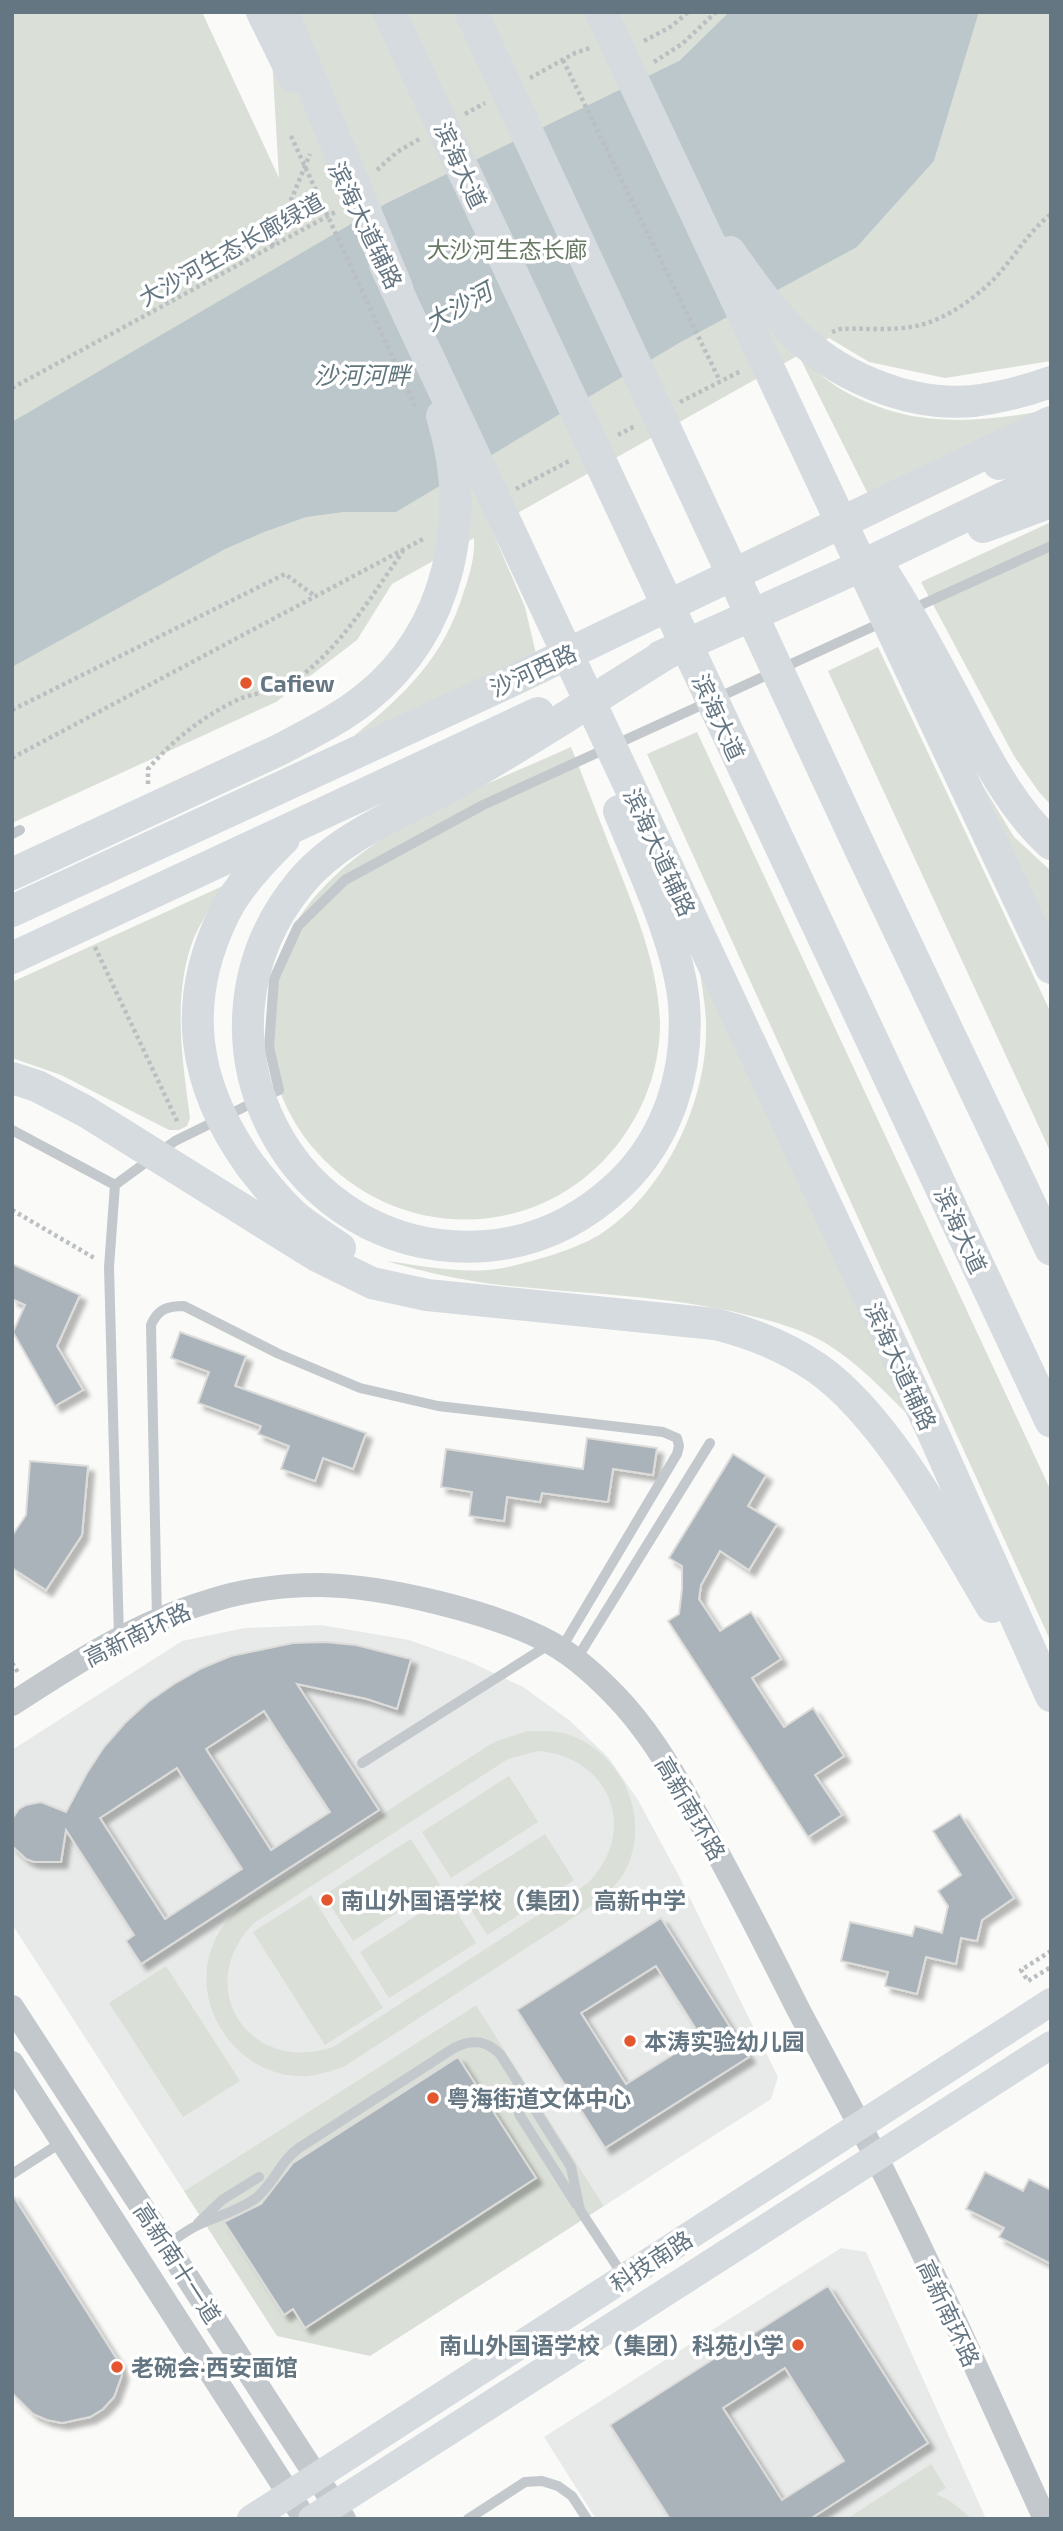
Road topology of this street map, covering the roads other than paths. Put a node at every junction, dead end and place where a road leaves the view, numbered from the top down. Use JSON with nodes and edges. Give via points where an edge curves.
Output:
{"nodes":[{"id":1,"x":262,"y":12,"type":"edge"},
{"id":2,"x":282,"y":12,"type":"edge"},
{"id":3,"x":389,"y":12,"type":"edge"},
{"id":4,"x":471,"y":12,"type":"edge"},
{"id":5,"x":601,"y":12,"type":"edge"},
{"id":6,"x":671,"y":159,"type":"junction"},
{"id":7,"x":397,"y":289,"type":"junction"},
{"id":8,"x":1051,"y":382,"type":"edge"},
{"id":9,"x":1051,"y":422,"type":"edge"},
{"id":10,"x":1051,"y":449,"type":"edge"},
{"id":11,"x":811,"y":457,"type":"junction"},
{"id":12,"x":1051,"y":475,"type":"edge"},
{"id":13,"x":1051,"y":502,"type":"edge"},
{"id":14,"x":859,"y":514,"type":"junction"},
{"id":15,"x":1051,"y":546,"type":"edge"},
{"id":16,"x":528,"y":567,"type":"junction"},
{"id":17,"x":859,"y":567,"type":"junction"},
{"id":18,"x":666,"y":654,"type":"junction"},
{"id":19,"x":507,"y":683,"type":"junction"},
{"id":20,"x":1051,"y":844,"type":"edge"},
{"id":21,"x":12,"y":874,"type":"edge"},
{"id":22,"x":13,"y":911,"type":"edge"},
{"id":23,"x":21,"y":954,"type":"edge"},
{"id":24,"x":1051,"y":968,"type":"edge"},
{"id":25,"x":12,"y":1078,"type":"edge"},
{"id":26,"x":12,"y":1130,"type":"edge"},
{"id":27,"x":115,"y":1185,"type":"junction"},
{"id":28,"x":289,"y":1226,"type":"junction"},
{"id":29,"x":1051,"y":1250,"type":"edge"},
{"id":30,"x":1051,"y":1421,"type":"edge"},
{"id":31,"x":710,"y":1443,"type":"dead end"},
{"id":32,"x":157,"y":1620,"type":"junction"},
{"id":33,"x":119,"y":1638,"type":"junction"},
{"id":34,"x":562,"y":1651,"type":"junction"},
{"id":35,"x":1051,"y":1696,"type":"edge"},
{"id":36,"x":12,"y":1704,"type":"edge"},
{"id":37,"x":1051,"y":1704,"type":"edge"},
{"id":38,"x":362,"y":1763,"type":"dead end"},
{"id":39,"x":1051,"y":2002,"type":"edge"},
{"id":40,"x":12,"y":2007,"type":"edge"},
{"id":41,"x":1051,"y":2045,"type":"edge"},
{"id":42,"x":12,"y":2063,"type":"edge"},
{"id":43,"x":519,"y":2114,"type":"dead end"},
{"id":44,"x":859,"y":2126,"type":"junction"},
{"id":45,"x":63,"y":2141,"type":"junction"},
{"id":46,"x":876,"y":2157,"type":"junction"},
{"id":47,"x":12,"y":2174,"type":"edge"},
{"id":48,"x":259,"y":2177,"type":"dead end"},
{"id":49,"x":580,"y":2210,"type":"junction"},
{"id":50,"x":196,"y":2226,"type":"junction"},
{"id":51,"x":167,"y":2245,"type":"junction"},
{"id":52,"x":624,"y":2278,"type":"junction"},
{"id":53,"x":317,"y":2476,"type":"junction"},
{"id":54,"x":289,"y":2494,"type":"junction"},
{"id":55,"x":330,"y":2514,"type":"edge"},
{"id":56,"x":251,"y":2519,"type":"edge"},
{"id":57,"x":306,"y":2519,"type":"edge"},
{"id":58,"x":468,"y":2519,"type":"edge"},
{"id":59,"x":587,"y":2519,"type":"edge"},
{"id":60,"x":1045,"y":2519,"type":"edge"}],
"edges":[{"from":1,"to":7,"type":"main road","name":"滨海大道辅路"},
{"from":2,"to":7,"type":"highway"},
{"from":3,"to":30,"type":"highway","name":"滨海大道"},
{"from":4,"to":29,"type":"highway"},
{"from":5,"to":6,"type":"main road"},
{"from":6,"to":8,"type":"main road","via":[[715,232],[772,309],[836,366],[890,389],[944,401],[1002,396]]},
{"from":6,"to":11,"type":"main road"},
{"from":7,"to":16,"type":"main road","name":"滨海大道辅路"},
{"from":7,"to":21,"type":"main road","via":[[448,435],[457,484],[456,532],[448,569],[419,637],[395,670],[342,715],[279,750]]},
{"from":9,"to":14,"type":"main road","name":"沙河西路"},
{"from":10,"to":14,"type":"main road"},
{"from":11,"to":20,"type":"main road","via":[[907,609],[992,766]]},
{"from":11,"to":24,"type":"main road"},
{"from":12,"to":17,"type":"main road","name":"沙河西路"},
{"from":13,"to":17,"type":"main road"},
{"from":14,"to":19,"type":"main road","name":"沙河西路"},
{"from":15,"to":27,"type":"lane","via":[[483,805],[345,880],[298,926],[274,979],[270,1047],[279,1090],[175,1141]]},
{"from":16,"to":18,"type":"main road","via":[[584,724],[665,929],[684,1000],[681,1074],[653,1143],[631,1173],[573,1220],[545,1234],[502,1245],[426,1244],[357,1218],[300,1170],[278,1140],[252,1073],[248,999],[268,932],[285,902],[329,856],[476,772]]},
{"from":16,"to":35,"type":"main road","name":"滨海大道辅路"},
{"from":17,"to":18,"type":"main road","name":"沙河西路"},
{"from":18,"to":23,"type":"main road","name":"沙河西路"},
{"from":19,"to":22,"type":"main road","name":"沙河西路"},
{"from":19,"to":28,"type":"main road","via":[[309,813],[261,862],[225,912],[207,954],[198,997],[198,1047],[210,1096],[234,1143]]},
{"from":25,"to":28,"type":"main road","via":[[85,1111]]},
{"from":26,"to":27,"type":"lane"},
{"from":27,"to":33,"type":"lane","via":[[109,1267]]},
{"from":28,"to":37,"type":"main road","via":[[335,1266],[372,1283],[427,1295],[715,1324],[754,1334],[818,1368],[876,1426],[904,1465]]},
{"from":31,"to":34,"type":"lane"},
{"from":32,"to":33,"type":"street","name":"高新南环路"},
{"from":32,"to":34,"type":"street","name":"高新南环路","via":[[211,1600],[320,1585],[435,1602],[509,1624]]},
{"from":32,"to":34,"type":"lane","via":[[151,1325],[161,1310],[184,1306],[360,1388],[438,1406],[663,1432],[677,1438],[677,1454]]},
{"from":33,"to":36,"type":"street","name":"高新南环路"},
{"from":34,"to":38,"type":"lane"},
{"from":34,"to":44,"type":"street","name":"高新南环路","via":[[622,1703],[677,1779]]},
{"from":39,"to":44,"type":"main road","name":"科技南路"},
{"from":40,"to":51,"type":"street","name":"高新南十一道"},
{"from":41,"to":46,"type":"main road","name":"科技南路"},
{"from":42,"to":45,"type":"street","name":"高新南十一道"},
{"from":43,"to":49,"type":"lane"},
{"from":44,"to":46,"type":"street","name":"高新南环路"},
{"from":44,"to":52,"type":"main road","name":"科技南路"},
{"from":45,"to":47,"type":"lane"},
{"from":45,"to":54,"type":"street","name":"高新南十一道"},
{"from":46,"to":55,"type":"main road","name":"科技南路"},
{"from":46,"to":60,"type":"street","name":"高新南环路"},
{"from":48,"to":50,"type":"lane","via":[[222,2200]]},
{"from":49,"to":50,"type":"lane","via":[[571,2167],[500,2054],[485,2043],[471,2042],[454,2048],[290,2154],[265,2190],[248,2203]]},
{"from":49,"to":52,"type":"lane"},
{"from":50,"to":51,"type":"lane"},
{"from":51,"to":53,"type":"street","name":"高新南十一道"},
{"from":52,"to":53,"type":"main road","name":"科技南路"},
{"from":53,"to":54,"type":"main road","name":"科技南路"},
{"from":53,"to":55,"type":"street","name":"高新南十一道"},
{"from":54,"to":56,"type":"main road","name":"科技南路"},
{"from":54,"to":57,"type":"street","name":"高新南十一道"},
{"from":58,"to":59,"type":"lane","via":[[525,2482],[542,2481],[572,2496]]}]}
